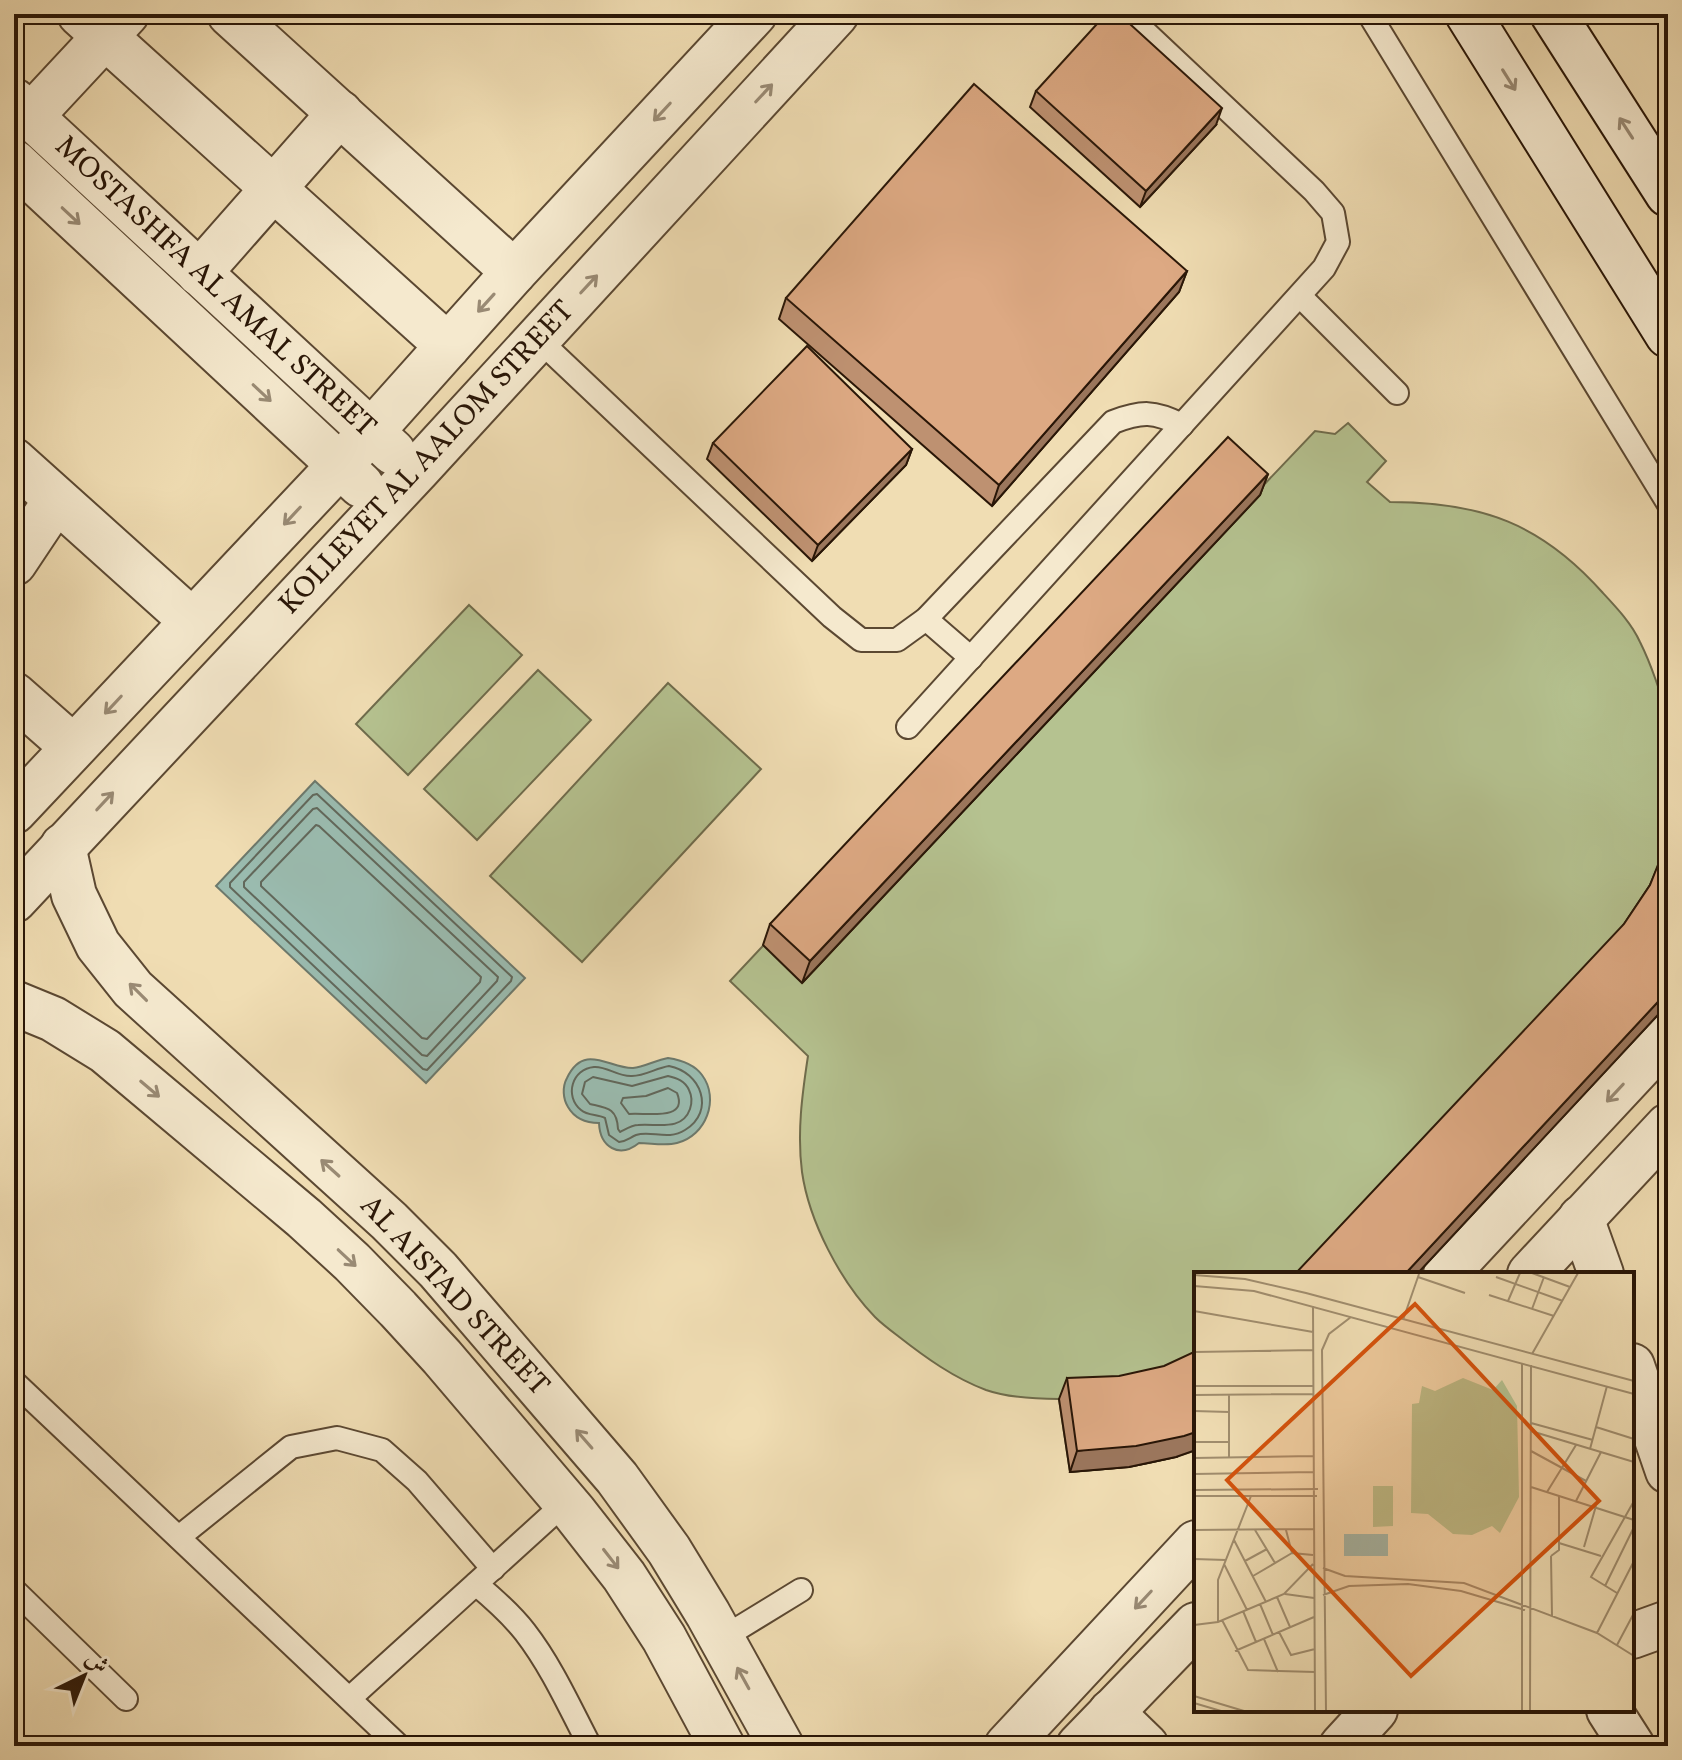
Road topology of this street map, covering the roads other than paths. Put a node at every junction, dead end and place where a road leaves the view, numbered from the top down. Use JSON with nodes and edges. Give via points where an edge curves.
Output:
{"nodes":[{"id":1,"x":230,"y":14,"type":"edge"},
{"id":2,"x":754,"y":14,"type":"edge"},
{"id":3,"x":836,"y":14,"type":"edge"},
{"id":4,"x":1126,"y":14,"type":"edge"},
{"id":5,"x":1369,"y":14,"type":"edge"},
{"id":6,"x":1468,"y":14,"type":"edge"},
{"id":7,"x":1559,"y":16,"type":"edge"},
{"id":8,"x":103,"y":22,"type":"edge"},
{"id":9,"x":22,"y":108,"type":"edge"},
{"id":10,"x":340,"y":113,"type":"junction"},
{"id":11,"x":21,"y":180,"type":"edge"},
{"id":12,"x":274,"y":189,"type":"junction"},
{"id":13,"x":1668,"y":194,"type":"edge"},
{"id":14,"x":514,"y":272,"type":"junction"},
{"id":15,"x":199,"y":273,"type":"junction"},
{"id":16,"x":1300,"y":296,"type":"junction"},
{"id":17,"x":1668,"y":335,"type":"edge"},
{"id":18,"x":538,"y":339,"type":"junction"},
{"id":19,"x":448,"y":346,"type":"junction"},
{"id":20,"x":1397,"y":393,"type":"dead end"},
{"id":21,"x":1182,"y":425,"type":"junction"},
{"id":22,"x":371,"y":432,"type":"junction"},
{"id":23,"x":14,"y":461,"type":"edge"},
{"id":24,"x":340,"y":465,"type":"junction"},
{"id":25,"x":415,"y":473,"type":"junction"},
{"id":26,"x":56,"y":500,"type":"junction"},
{"id":27,"x":1668,"y":503,"type":"edge"},
{"id":28,"x":384,"y":506,"type":"junction"},
{"id":29,"x":14,"y":563,"type":"edge"},
{"id":30,"x":926,"y":619,"type":"junction"},
{"id":31,"x":192,"y":621,"type":"junction"},
{"id":32,"x":971,"y":658,"type":"junction"},
{"id":33,"x":14,"y":695,"type":"edge"},
{"id":34,"x":908,"y":727,"type":"dead end"},
{"id":35,"x":73,"y":747,"type":"junction"},
{"id":36,"x":22,"y":795,"type":"edge"},
{"id":37,"x":63,"y":846,"type":"junction"},
{"id":38,"x":14,"y":900,"type":"edge"},
{"id":39,"x":14,"y":1003,"type":"edge"},
{"id":40,"x":1668,"y":1036,"type":"edge"},
{"id":41,"x":1668,"y":1126,"type":"edge"},
{"id":42,"x":1581,"y":1218,"type":"junction"},
{"id":43,"x":1448,"y":1272,"type":"edge"},
{"id":44,"x":1532,"y":1272,"type":"edge"},
{"id":45,"x":1600,"y":1272,"type":"edge"},
{"id":46,"x":1634,"y":1372,"type":"edge"},
{"id":47,"x":14,"y":1382,"type":"edge"},
{"id":48,"x":1656,"y":1444,"type":"edge"},
{"id":49,"x":617,"y":1478,"type":"junction"},
{"id":50,"x":570,"y":1507,"type":"junction"},
{"id":51,"x":179,"y":1537,"type":"junction"},
{"id":52,"x":1194,"y":1545,"type":"edge"},
{"id":53,"x":484,"y":1576,"type":"junction"},
{"id":54,"x":14,"y":1590,"type":"edge"},
{"id":55,"x":801,"y":1590,"type":"dead end"},
{"id":56,"x":1668,"y":1623,"type":"edge"},
{"id":57,"x":714,"y":1626,"type":"junction"},
{"id":58,"x":1194,"y":1627,"type":"edge"},
{"id":59,"x":1634,"y":1635,"type":"edge"},
{"id":60,"x":664,"y":1638,"type":"junction"},
{"id":61,"x":350,"y":1698,"type":"junction"},
{"id":62,"x":126,"y":1699,"type":"dead end"},
{"id":63,"x":1111,"y":1712,"type":"junction"},
{"id":64,"x":1373,"y":1712,"type":"edge"},
{"id":65,"x":1610,"y":1712,"type":"edge"},
{"id":66,"x":399,"y":1746,"type":"edge"},
{"id":67,"x":590,"y":1746,"type":"edge"},
{"id":68,"x":722,"y":1746,"type":"edge"},
{"id":69,"x":781,"y":1746,"type":"edge"},
{"id":70,"x":1007,"y":1746,"type":"edge"},
{"id":71,"x":1079,"y":1746,"type":"edge"},
{"id":72,"x":1146,"y":1746,"type":"edge"},
{"id":73,"x":1342,"y":1746,"type":"edge"},
{"id":74,"x":1632,"y":1746,"type":"edge"}],
"edges":[{"from":1,"to":10,"type":"street"},
{"from":2,"to":14,"type":"street","name":"KOLLEYET AL AALOM STREET","one_way":true},
{"from":18,"to":3,"type":"street","name":"KOLLEYET AL AALOM STREET","one_way":true},
{"from":4,"to":16,"type":"lane","via":[[1333,213],[1338,242]]},
{"from":5,"to":27,"type":"lane"},
{"from":6,"to":17,"type":"street","one_way":true},
{"from":13,"to":7,"type":"street","one_way":true},
{"from":8,"to":9,"type":"street"},
{"from":8,"to":12,"type":"street"},
{"from":9,"to":15,"type":"street","name":"MOSTASHFA AL AMAL STREET"},
{"from":10,"to":12,"type":"street"},
{"from":10,"to":14,"type":"street"},
{"from":11,"to":24,"type":"street","name":"MOSTASHFA AL AMAL STREET","one_way":true},
{"from":12,"to":15,"type":"street"},
{"from":12,"to":19,"type":"street"},
{"from":14,"to":19,"type":"street","name":"KOLLEYET AL AALOM STREET","one_way":true},
{"from":15,"to":22,"type":"street","name":"MOSTASHFA AL AMAL STREET"},
{"from":16,"to":20,"type":"lane"},
{"from":16,"to":21,"type":"lane"},
{"from":18,"to":25,"type":"street","name":"KOLLEYET AL AALOM STREET"},
{"from":18,"to":30,"type":"lane","via":[[861,640],[897,640]]},
{"from":19,"to":22,"type":"street","name":"KOLLEYET AL AALOM STREET"},
{"from":21,"to":30,"type":"lane","via":[[1160,414],[1136,413],[1113,422]]},
{"from":21,"to":32,"type":"lane"},
{"from":22,"to":24,"type":"street","name":"KOLLEYET AL AALOM STREET"},
{"from":22,"to":25,"type":"street","name":"MOSTASHFA AL AMAL STREET"},
{"from":23,"to":26,"type":"street"},
{"from":24,"to":28,"type":"street","name":"MOSTASHFA AL AMAL STREET"},
{"from":24,"to":31,"type":"street","name":"KOLLEYET AL AALOM STREET","one_way":true},
{"from":25,"to":28,"type":"street","name":"KOLLEYET AL AALOM STREET"},
{"from":26,"to":29,"type":"street"},
{"from":26,"to":31,"type":"street"},
{"from":37,"to":28,"type":"street","name":"KOLLEYET AL AALOM STREET","one_way":true},
{"from":30,"to":32,"type":"lane"},
{"from":31,"to":35,"type":"street","name":"KOLLEYET AL AALOM STREET","one_way":true},
{"from":32,"to":34,"type":"lane"},
{"from":33,"to":35,"type":"street"},
{"from":35,"to":36,"type":"street","name":"KOLLEYET AL AALOM STREET"},
{"from":37,"to":38,"type":"street","name":"KOLLEYET AL AALOM STREET"},
{"from":49,"to":37,"type":"street","name":"AL AISTAD STREET","one_way":true,"via":[[438,1270],[133,989],[98,945],[74,895]]},
{"from":39,"to":50,"type":"street","name":"AL AISTAD STREET","one_way":true,"via":[[53,1019],[105,1051],[304,1218],[398,1309]]},
{"from":40,"to":43,"type":"street","one_way":true},
{"from":41,"to":42,"type":"street"},
{"from":42,"to":44,"type":"street"},
{"from":42,"to":45,"type":"street"},
{"from":46,"to":48,"type":"street"},
{"from":47,"to":51,"type":"lane"},
{"from":49,"to":50,"type":"street"},
{"from":49,"to":57,"type":"street","name":"AL AISTAD STREET","via":[[669,1550]]},
{"from":50,"to":53,"type":"lane"},
{"from":50,"to":60,"type":"street","name":"AL AISTAD STREET","one_way":true},
{"from":51,"to":53,"type":"lane","via":[[291,1447],[337,1438],[382,1450],[417,1481]]},
{"from":51,"to":61,"type":"lane"},
{"from":52,"to":70,"type":"street","one_way":true},
{"from":53,"to":61,"type":"lane"},
{"from":53,"to":67,"type":"lane","via":[[542,1656]]},
{"from":54,"to":62,"type":"lane"},
{"from":55,"to":57,"type":"lane"},
{"from":56,"to":59,"type":"street"},
{"from":57,"to":60,"type":"street"},
{"from":69,"to":57,"type":"street","name":"AL AISTAD STREET","one_way":true},
{"from":58,"to":63,"type":"street"},
{"from":60,"to":68,"type":"street","name":"AL AISTAD STREET"},
{"from":61,"to":66,"type":"lane"},
{"from":63,"to":71,"type":"street"},
{"from":63,"to":72,"type":"street"},
{"from":64,"to":73,"type":"street"},
{"from":65,"to":74,"type":"street"}]}
